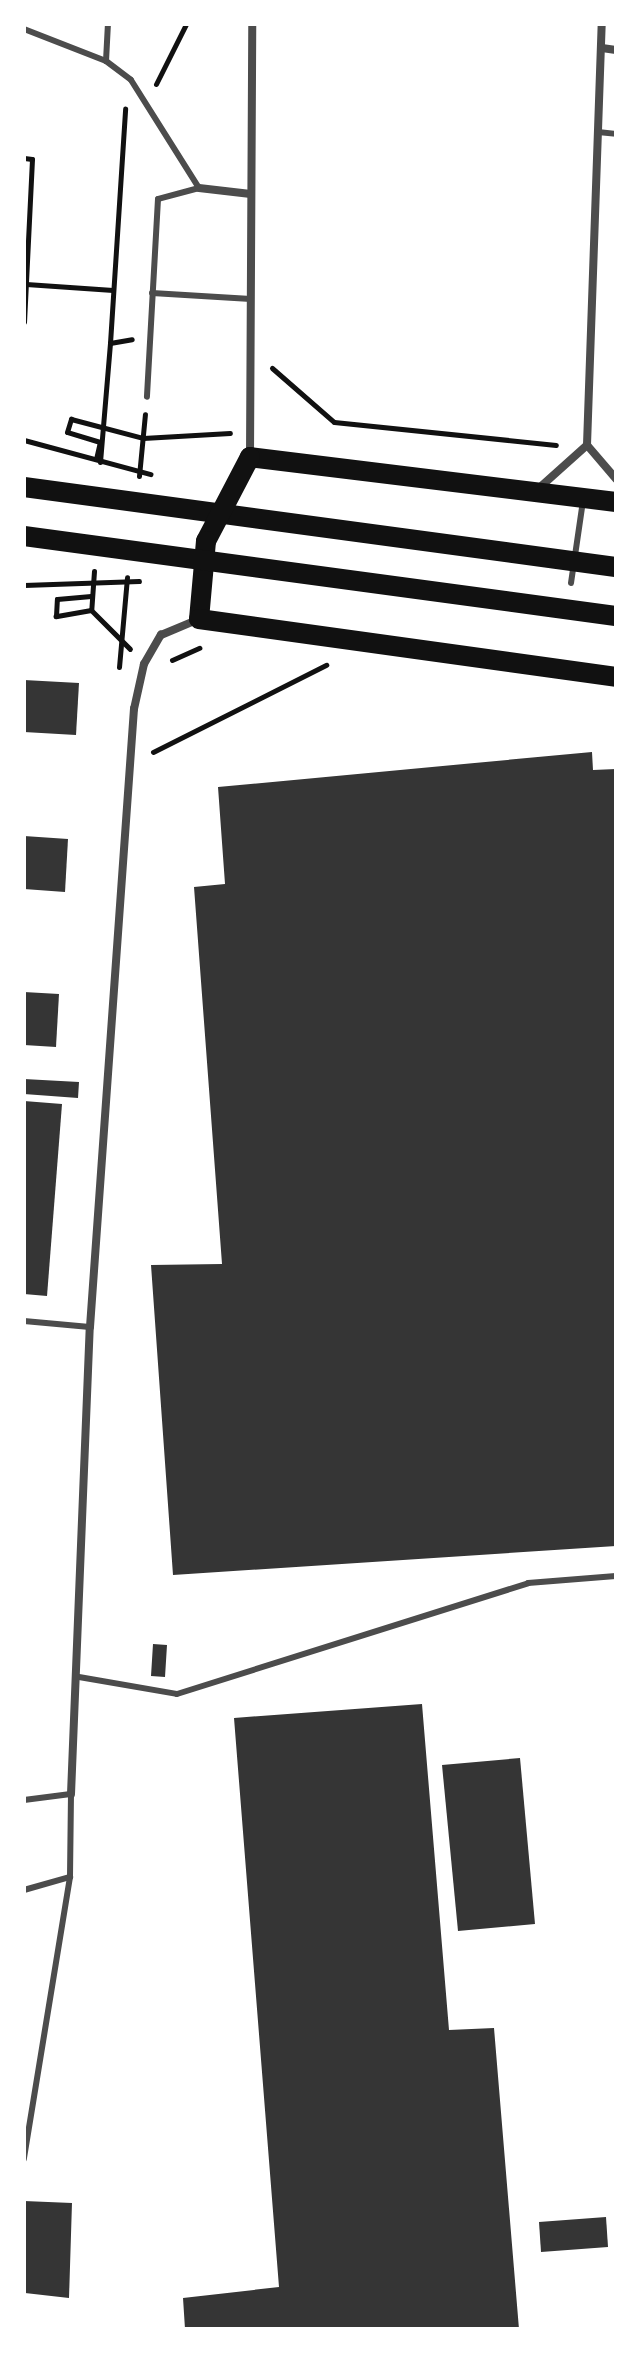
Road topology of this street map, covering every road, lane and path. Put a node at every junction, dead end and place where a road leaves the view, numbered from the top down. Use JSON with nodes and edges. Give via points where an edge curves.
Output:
{"nodes":[{"id":1,"x":108,"y":24,"type":"edge"},
{"id":2,"x":186,"y":24,"type":"edge"},
{"id":3,"x":252,"y":24,"type":"edge"},
{"id":4,"x":602,"y":24,"type":"edge"},
{"id":5,"x":24,"y":29,"type":"edge"},
{"id":6,"x":602,"y":48,"type":"junction"},
{"id":7,"x":616,"y":50,"type":"edge"},
{"id":8,"x":106,"y":61,"type":"junction"},
{"id":9,"x":127,"y":79,"type":"junction"},
{"id":10,"x":146,"y":103,"type":"junction"},
{"id":11,"x":598,"y":132,"type":"junction"},
{"id":12,"x":616,"y":134,"type":"edge"},
{"id":13,"x":24,"y":158,"type":"edge"},
{"id":14,"x":199,"y":188,"type":"junction"},
{"id":15,"x":251,"y":194,"type":"junction"},
{"id":16,"x":26,"y":284,"type":"junction"},
{"id":17,"x":113,"y":290,"type":"junction"},
{"id":18,"x":152,"y":293,"type":"junction"},
{"id":19,"x":251,"y":299,"type":"junction"},
{"id":20,"x":24,"y":322,"type":"edge"},
{"id":21,"x":150,"y":336,"type":"junction"},
{"id":22,"x":110,"y":343,"type":"junction"},
{"id":23,"x":272,"y":368,"type":"dead end"},
{"id":24,"x":147,"y":397,"type":"dead end"},
{"id":25,"x":105,"y":428,"type":"junction"},
{"id":26,"x":225,"y":434,"type":"dead end"},
{"id":27,"x":587,"y":445,"type":"junction"},
{"id":28,"x":559,"y":446,"type":"dead end"},
{"id":29,"x":250,"y":457,"type":"junction"},
{"id":30,"x":96,"y":459,"type":"dead end"},
{"id":31,"x":616,"y":479,"type":"edge"},
{"id":32,"x":24,"y":487,"type":"edge"},
{"id":33,"x":532,"y":493,"type":"junction"},
{"id":34,"x":583,"y":501,"type":"junction"},
{"id":35,"x":616,"y":502,"type":"edge"},
{"id":36,"x":24,"y":536,"type":"edge"},
{"id":37,"x":616,"y":567,"type":"edge"},
{"id":38,"x":571,"y":583,"type":"dead end"},
{"id":39,"x":92,"y":586,"type":"dead end"},
{"id":40,"x":91,"y":610,"type":"dead end"},
{"id":41,"x":616,"y":616,"type":"edge"},
{"id":42,"x":199,"y":619,"type":"junction"},
{"id":43,"x":211,"y":647,"type":"dead end"},
{"id":44,"x":306,"y":658,"type":"dead end"},
{"id":45,"x":164,"y":671,"type":"dead end"},
{"id":46,"x":616,"y":677,"type":"edge"},
{"id":47,"x":129,"y":766,"type":"junction"},
{"id":48,"x":24,"y":1321,"type":"edge"},
{"id":49,"x":90,"y":1327,"type":"junction"},
{"id":50,"x":616,"y":1576,"type":"edge"},
{"id":51,"x":79,"y":1677,"type":"junction"},
{"id":52,"x":71,"y":1794,"type":"junction"},
{"id":53,"x":24,"y":1800,"type":"edge"},
{"id":54,"x":70,"y":1877,"type":"junction"},
{"id":55,"x":24,"y":1890,"type":"edge"},
{"id":56,"x":24,"y":2159,"type":"edge"}],
"edges":[{"from":1,"to":8,"type":"lane"},
{"from":2,"to":10,"type":"path"},
{"from":3,"to":15,"type":"street"},
{"from":4,"to":6,"type":"street"},
{"from":5,"to":8,"type":"lane"},
{"from":6,"to":7,"type":"street"},
{"from":6,"to":11,"type":"street"},
{"from":8,"to":9,"type":"lane"},
{"from":9,"to":10,"type":"lane"},
{"from":9,"to":17,"type":"path"},
{"from":10,"to":14,"type":"lane"},
{"from":11,"to":12,"type":"lane"},
{"from":11,"to":27,"type":"street"},
{"from":13,"to":16,"type":"path","via":[[32,159]]},
{"from":14,"to":15,"type":"street"},
{"from":14,"to":18,"type":"lane","via":[[158,199]]},
{"from":15,"to":19,"type":"street"},
{"from":16,"to":17,"type":"path"},
{"from":16,"to":20,"type":"path"},
{"from":17,"to":22,"type":"path"},
{"from":18,"to":19,"type":"lane"},
{"from":18,"to":21,"type":"lane"},
{"from":19,"to":29,"type":"street"},
{"from":21,"to":22,"type":"path"},
{"from":21,"to":24,"type":"lane"},
{"from":22,"to":25,"type":"path"},
{"from":23,"to":28,"type":"path","via":[[334,422]]},
{"from":25,"to":26,"type":"path","via":[[143,438]]},
{"from":25,"to":30,"type":"path","via":[[71,419],[67,432],[95,441]]},
{"from":27,"to":31,"type":"street"},
{"from":27,"to":33,"type":"street"},
{"from":29,"to":33,"type":"main road"},
{"from":29,"to":42,"type":"main road","via":[[206,541]]},
{"from":32,"to":37,"type":"main road"},
{"from":33,"to":34,"type":"main road"},
{"from":34,"to":35,"type":"main road"},
{"from":34,"to":38,"type":"lane"},
{"from":36,"to":41,"type":"main road"},
{"from":39,"to":40,"type":"path","via":[[85,599],[57,599],[56,616]]},
{"from":42,"to":46,"type":"main road"},
{"from":42,"to":47,"type":"street","via":[[161,635],[144,664]]},
{"from":43,"to":45,"type":"path","via":[[188,649]]},
{"from":44,"to":47,"type":"path","via":[[334,662]]},
{"from":47,"to":49,"type":"street"},
{"from":48,"to":49,"type":"lane"},
{"from":49,"to":51,"type":"street"},
{"from":50,"to":51,"type":"lane","via":[[528,1583],[177,1694]]},
{"from":51,"to":52,"type":"street"},
{"from":52,"to":53,"type":"lane"},
{"from":52,"to":54,"type":"lane"},
{"from":54,"to":55,"type":"lane"},
{"from":54,"to":56,"type":"lane"}]}
